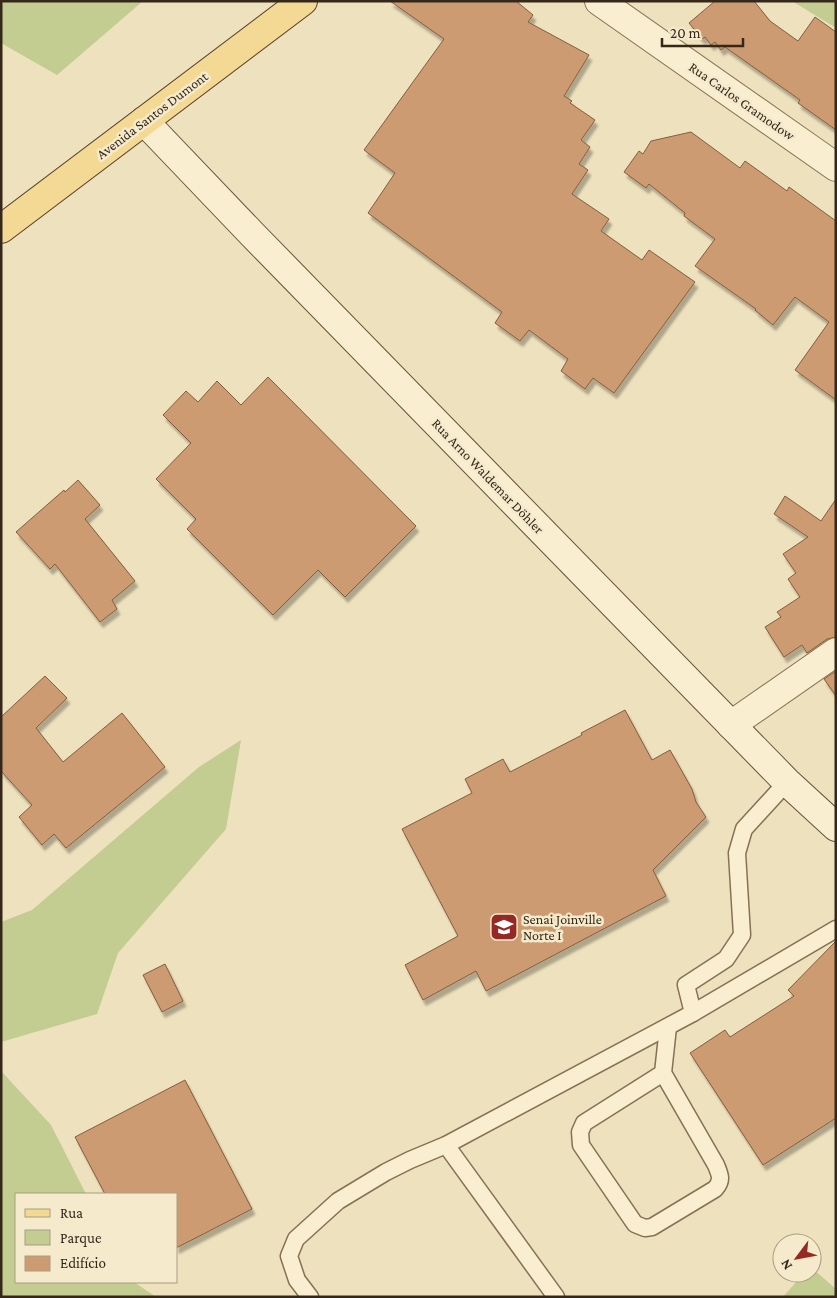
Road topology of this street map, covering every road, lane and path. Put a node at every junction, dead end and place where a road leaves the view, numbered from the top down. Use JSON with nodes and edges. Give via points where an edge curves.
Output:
{"nodes":[{"id":1,"x":303,"y":1,"type":"edge"},
{"id":2,"x":599,"y":1,"type":"edge"},
{"id":3,"x":144,"y":121,"type":"junction"},
{"id":4,"x":836,"y":167,"type":"edge"},
{"id":5,"x":1,"y":229,"type":"edge"},
{"id":6,"x":836,"y":652,"type":"edge"},
{"id":7,"x":731,"y":725,"type":"junction"},
{"id":8,"x":787,"y":782,"type":"junction"},
{"id":9,"x":836,"y":827,"type":"edge"},
{"id":10,"x":836,"y":928,"type":"edge"},
{"id":11,"x":693,"y":1013,"type":"junction"},
{"id":12,"x":668,"y":1027,"type":"junction"},
{"id":13,"x":663,"y":1073,"type":"junction"},
{"id":14,"x":446,"y":1146,"type":"junction"},
{"id":15,"x":310,"y":1297,"type":"edge"},
{"id":16,"x":556,"y":1297,"type":"edge"}],
"edges":[{"from":1,"to":3,"type":"main road","name":"Avenida Santos Dumont"},
{"from":2,"to":4,"type":"main road","name":"Rua Carlos Gramodow"},
{"from":3,"to":5,"type":"main road","name":"Avenida Santos Dumont"},
{"from":3,"to":7,"type":"main road","name":"Rua Arno Waldemar Döhler"},
{"from":6,"to":7,"type":"main road"},
{"from":7,"to":8,"type":"main road","name":"Rua Arno Waldemar Döhler"},
{"from":8,"to":9,"type":"main road","name":"Rua Arno Waldemar Döhler"},
{"from":8,"to":11,"type":"lane","via":[[744,829],[737,853],[742,935],[726,959],[686,985]]},
{"from":10,"to":11,"type":"lane"},
{"from":11,"to":12,"type":"lane"},
{"from":12,"to":13,"type":"lane"},
{"from":12,"to":14,"type":"lane"},
{"from":13,"to":13,"type":"lane","via":[[584,1123],[580,1132],[581,1145],[635,1224],[645,1228],[715,1188],[721,1176]]},
{"from":14,"to":15,"type":"lane","via":[[386,1172],[338,1201],[296,1239],[289,1256],[297,1280]]},
{"from":14,"to":16,"type":"lane"}]}
